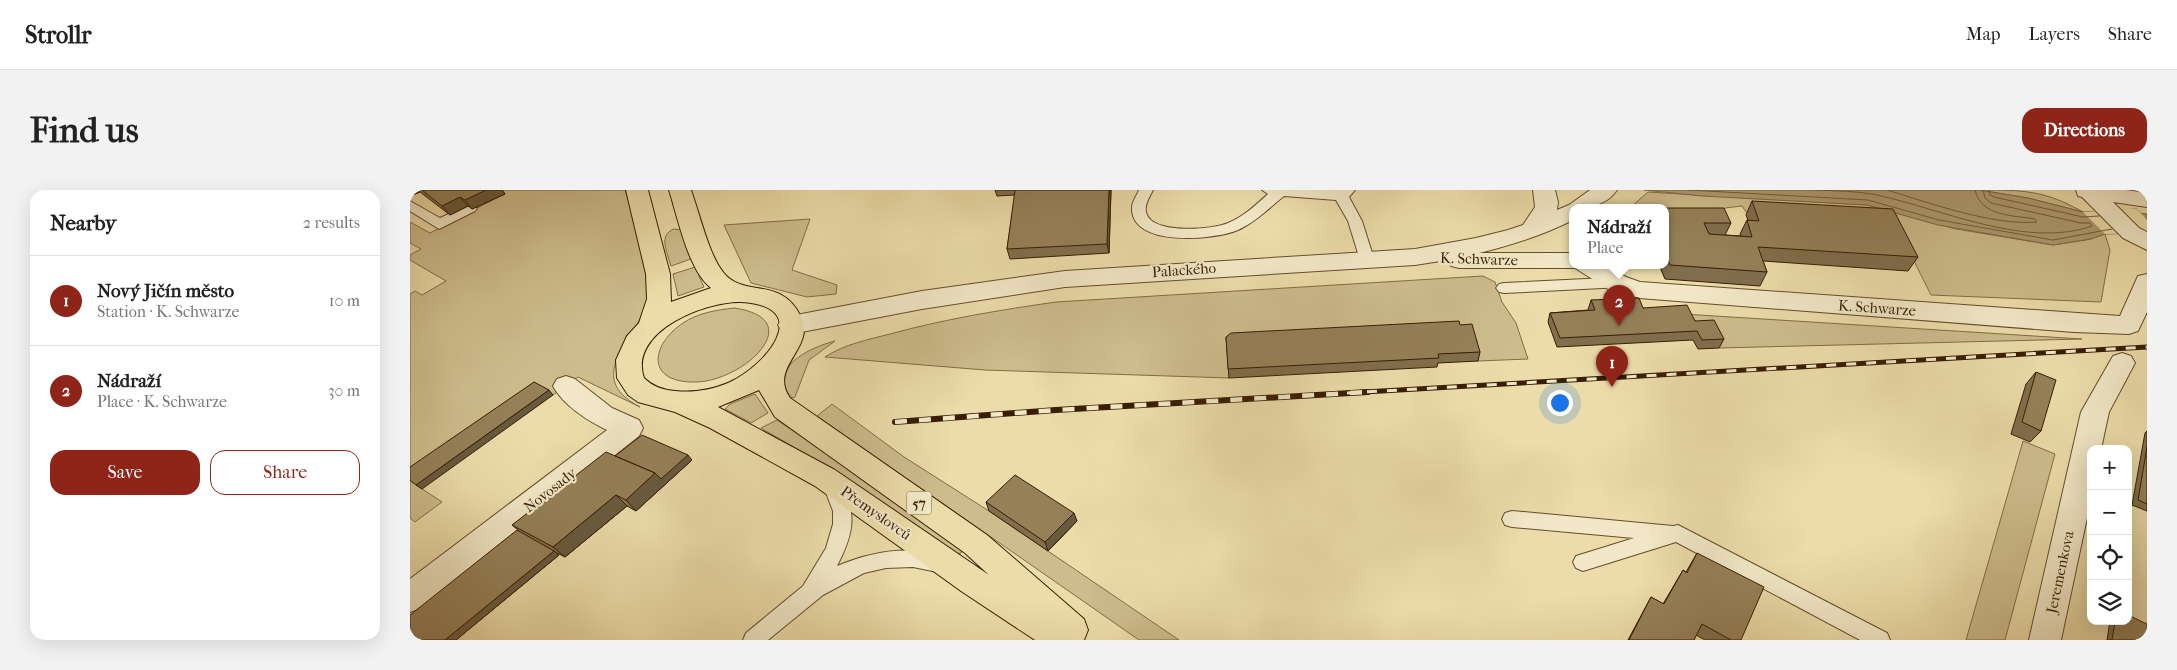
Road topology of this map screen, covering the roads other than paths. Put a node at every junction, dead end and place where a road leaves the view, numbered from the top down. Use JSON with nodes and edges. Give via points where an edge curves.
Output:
{"nodes":[{"id":1,"x":638,"y":190,"type":"edge"},
{"id":2,"x":680,"y":190,"type":"edge"},
{"id":3,"x":1146,"y":190,"type":"edge"},
{"id":4,"x":1544,"y":190,"type":"edge"},
{"id":5,"x":1606,"y":190,"type":"edge"},
{"id":6,"x":1274,"y":191,"type":"edge"},
{"id":7,"x":2086,"y":191,"type":"edge"},
{"id":8,"x":1342,"y":192,"type":"edge"},
{"id":9,"x":2147,"y":200,"type":"edge"},
{"id":10,"x":1584,"y":204,"type":"edge"},
{"id":11,"x":410,"y":205,"type":"edge"},
{"id":12,"x":470,"y":208,"type":"edge"},
{"id":13,"x":1569,"y":212,"type":"edge"},
{"id":14,"x":1530,"y":231,"type":"junction"},
{"id":15,"x":2139,"y":238,"type":"edge"},
{"id":16,"x":1415,"y":257,"type":"junction"},
{"id":17,"x":1366,"y":259,"type":"junction"},
{"id":18,"x":1569,"y":261,"type":"edge"},
{"id":19,"x":1597,"y":269,"type":"edge"},
{"id":20,"x":1613,"y":274,"type":"edge"},
{"id":21,"x":2147,"y":282,"type":"edge"},
{"id":22,"x":1504,"y":288,"type":"dead end"},
{"id":23,"x":733,"y":293,"type":"junction"},
{"id":24,"x":791,"y":325,"type":"junction"},
{"id":25,"x":650,"y":327,"type":"junction"},
{"id":26,"x":2122,"y":363,"type":"dead end"},
{"id":27,"x":772,"y":365,"type":"junction"},
{"id":28,"x":566,"y":386,"type":"dead end"},
{"id":29,"x":679,"y":402,"type":"junction"},
{"id":30,"x":830,"y":482,"type":"junction"},
{"id":31,"x":1512,"y":519,"type":"dead end"},
{"id":32,"x":1678,"y":533,"type":"junction"},
{"id":33,"x":1584,"y":562,"type":"dead end"},
{"id":34,"x":952,"y":567,"type":"junction"},
{"id":35,"x":808,"y":592,"type":"junction"},
{"id":36,"x":410,"y":598,"type":"edge"},
{"id":37,"x":753,"y":640,"type":"edge"},
{"id":38,"x":1063,"y":640,"type":"edge"},
{"id":39,"x":1082,"y":640,"type":"edge"},
{"id":40,"x":1880,"y":640,"type":"edge"},
{"id":41,"x":2045,"y":640,"type":"edge"}],
"edges":[{"from":1,"to":25,"type":"main road","via":[[658,274],[659,299]]},
{"from":2,"to":23,"type":"main road","via":[[704,260],[714,278]]},
{"from":3,"to":6,"type":"lane","via":[[1139,200],[1138,211],[1143,222],[1154,229],[1189,234],[1226,229],[1241,223]]},
{"from":4,"to":14,"type":"street","via":[[1548,199],[1544,216]]},
{"from":5,"to":10,"type":"street"},
{"from":6,"to":8,"type":"lane"},
{"from":7,"to":9,"type":"street"},
{"from":7,"to":15,"type":"street"},
{"from":8,"to":17,"type":"lane"},
{"from":11,"to":12,"type":"lane","via":[[439,224]]},
{"from":13,"to":14,"type":"street","name":"Palackého"},
{"from":14,"to":16,"type":"street","name":"Palackého","via":[[1486,244]]},
{"from":16,"to":17,"type":"street","name":"Palackého"},
{"from":16,"to":18,"type":"street","name":"K. Schwarze","via":[[1486,262]]},
{"from":17,"to":24,"type":"street","name":"Palackého","via":[[1065,279],[922,300]]},
{"from":19,"to":20,"type":"street","name":"K. Schwarze"},
{"from":20,"to":21,"type":"street","name":"K. Schwarze","via":[[1638,290],[2129,325]]},
{"from":20,"to":22,"type":"lane"},
{"from":23,"to":24,"type":"main road","via":[[756,294],[774,300],[786,311]]},
{"from":23,"to":25,"type":"main road","via":[[684,306]]},
{"from":24,"to":27,"type":"main road","via":[[788,342]]},
{"from":25,"to":29,"type":"main road","via":[[630,355],[632,381],[644,394]]},
{"from":26,"to":41,"type":"street","name":"Jeremenkova","via":[[2095,412]]},
{"from":27,"to":29,"type":"main road","via":[[735,390],[707,400]]},
{"from":27,"to":39,"type":"main road","number":"57","via":[[771,389],[785,410],[976,544]]},
{"from":28,"to":36,"type":"street","name":"Novosady","via":[[602,415],[629,428]]},
{"from":29,"to":30,"type":"main road","name":"Přemyslovců","via":[[720,420]]},
{"from":30,"to":34,"type":"main road","name":"Přemyslovců"},
{"from":30,"to":35,"type":"lane","via":[[840,495],[843,523],[836,550]]},
{"from":31,"to":32,"type":"lane"},
{"from":32,"to":33,"type":"lane"},
{"from":32,"to":40,"type":"lane"},
{"from":34,"to":35,"type":"lane","via":[[913,559],[880,560],[844,572]]},
{"from":34,"to":38,"type":"main road","name":"Přemyslovců"},
{"from":35,"to":37,"type":"lane"}]}
